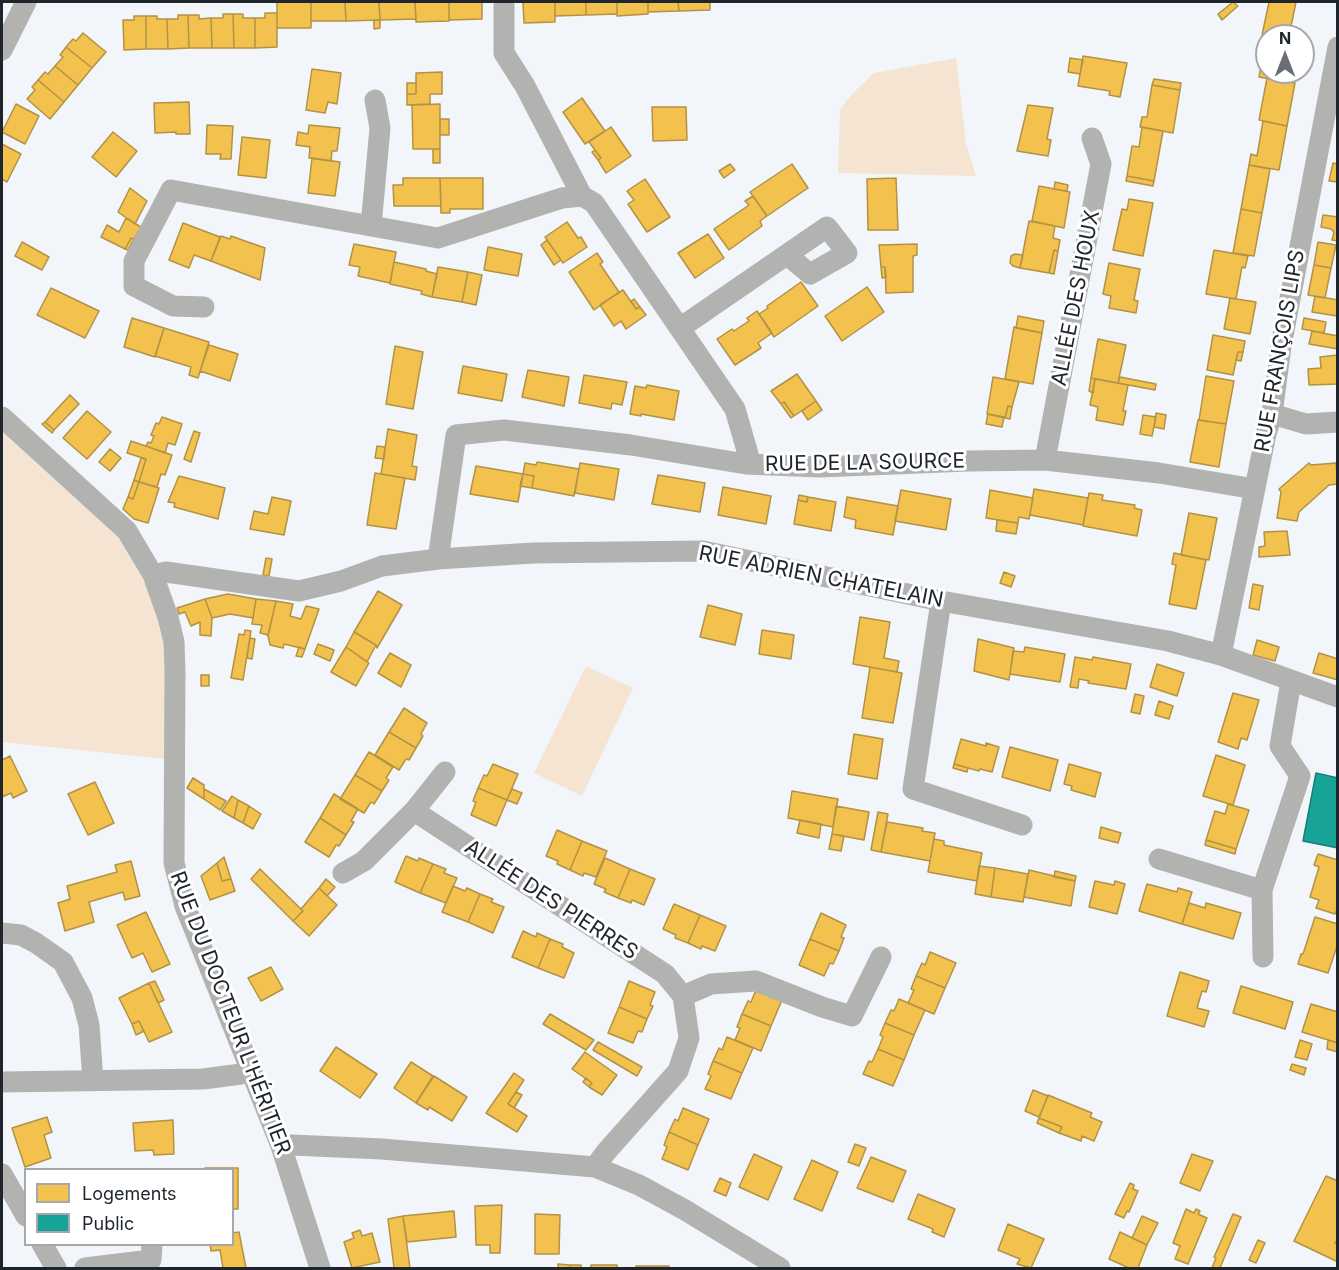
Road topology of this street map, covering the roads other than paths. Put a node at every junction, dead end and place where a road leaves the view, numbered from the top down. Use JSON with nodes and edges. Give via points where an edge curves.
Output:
{"nodes":[{"id":1,"x":26,"y":2,"type":"edge"},
{"id":2,"x":504,"y":2,"type":"edge"},
{"id":3,"x":1338,"y":47,"type":"edge"},
{"id":4,"x":2,"y":50,"type":"edge"},
{"id":5,"x":375,"y":100,"type":"dead end"},
{"id":6,"x":1092,"y":138,"type":"dead end"},
{"id":7,"x":582,"y":196,"type":"junction"},
{"id":8,"x":371,"y":226,"type":"junction"},
{"id":9,"x":787,"y":255,"type":"dead end"},
{"id":10,"x":204,"y":307,"type":"dead end"},
{"id":11,"x":680,"y":328,"type":"junction"},
{"id":12,"x":1272,"y":414,"type":"junction"},
{"id":13,"x":2,"y":417,"type":"edge"},
{"id":14,"x":1338,"y":422,"type":"edge"},
{"id":15,"x":1045,"y":460,"type":"junction"},
{"id":16,"x":746,"y":465,"type":"junction"},
{"id":17,"x":1255,"y":489,"type":"junction"},
{"id":18,"x":438,"y":559,"type":"junction"},
{"id":19,"x":153,"y":575,"type":"junction"},
{"id":20,"x":941,"y":601,"type":"junction"},
{"id":21,"x":1221,"y":655,"type":"junction"},
{"id":22,"x":1292,"y":681,"type":"junction"},
{"id":23,"x":1338,"y":697,"type":"edge"},
{"id":24,"x":445,"y":772,"type":"dead end"},
{"id":25,"x":414,"y":811,"type":"junction"},
{"id":26,"x":1022,"y":825,"type":"dead end"},
{"id":27,"x":1159,"y":859,"type":"dead end"},
{"id":28,"x":343,"y":873,"type":"dead end"},
{"id":29,"x":1262,"y":890,"type":"junction"},
{"id":30,"x":2,"y":933,"type":"edge"},
{"id":31,"x":881,"y":957,"type":"dead end"},
{"id":32,"x":1263,"y":957,"type":"dead end"},
{"id":33,"x":683,"y":996,"type":"junction"},
{"id":34,"x":252,"y":1070,"type":"junction"},
{"id":35,"x":93,"y":1081,"type":"junction"},
{"id":36,"x":2,"y":1082,"type":"edge"},
{"id":37,"x":281,"y":1146,"type":"junction"},
{"id":38,"x":595,"y":1167,"type":"junction"},
{"id":39,"x":2,"y":1174,"type":"edge"},
{"id":40,"x":24,"y":1212,"type":"edge"},
{"id":41,"x":43,"y":1246,"type":"edge"},
{"id":42,"x":152,"y":1246,"type":"edge"},
{"id":43,"x":56,"y":1269,"type":"edge"},
{"id":44,"x":85,"y":1269,"type":"edge"},
{"id":45,"x":320,"y":1269,"type":"edge"},
{"id":46,"x":780,"y":1269,"type":"edge"}],
"edges":[{"from":1,"to":4,"type":"street"},
{"from":2,"to":7,"type":"street","via":[[504,53]]},
{"from":3,"to":12,"type":"street","name":"RUE FRANÇOIS LIPS","via":[[1281,346]]},
{"from":5,"to":8,"type":"street","via":[[380,128]]},
{"from":6,"to":15,"type":"street","name":"ALLÉE DES HOUX","via":[[1101,164]]},
{"from":7,"to":8,"type":"street","via":[[562,198],[438,238]]},
{"from":7,"to":11,"type":"street","via":[[594,203]]},
{"from":8,"to":10,"type":"street","via":[[171,190],[134,261],[134,286],[173,306]]},
{"from":9,"to":11,"type":"street"},
{"from":11,"to":16,"type":"street","via":[[735,409],[748,454]]},
{"from":12,"to":14,"type":"street","via":[[1306,424]]},
{"from":12,"to":17,"type":"street","name":"RUE FRANÇOIS LIPS"},
{"from":13,"to":19,"type":"street","name":"RUE DU DOCTEUR L'HÉRITIER","via":[[127,531]]},
{"from":15,"to":16,"type":"street","name":"RUE DE LA SOURCE","via":[[829,467]]},
{"from":15,"to":17,"type":"street","name":"RUE DE LA SOURCE"},
{"from":16,"to":18,"type":"street","name":"RUE DE LA SOURCE","via":[[631,445],[504,430],[456,435]]},
{"from":17,"to":21,"type":"street","name":"RUE FRANÇOIS LIPS"},
{"from":18,"to":19,"type":"street","name":"RUE ADRIEN CHATELAIN","via":[[382,566],[299,591],[166,572]]},
{"from":18,"to":20,"type":"street","name":"RUE ADRIEN CHATELAIN","via":[[703,550]]},
{"from":19,"to":34,"type":"street","name":"RUE DU DOCTEUR L'HÉRITIER","via":[[174,642],[174,863],[186,906]]},
{"from":20,"to":21,"type":"street","name":"RUE ADRIEN CHATELAIN","via":[[1168,641]]},
{"from":20,"to":26,"type":"street","via":[[913,789]]},
{"from":21,"to":22,"type":"street","name":"RUE ADRIEN CHATELAIN"},
{"from":22,"to":23,"type":"street","name":"RUE ADRIEN CHATELAIN"},
{"from":22,"to":29,"type":"street","via":[[1280,746],[1300,776]]},
{"from":24,"to":25,"type":"street"},
{"from":25,"to":28,"type":"street","via":[[364,861]]},
{"from":25,"to":33,"type":"street","name":"ALLÉE DES PIERRES","via":[[665,974]]},
{"from":27,"to":29,"type":"street"},
{"from":29,"to":32,"type":"street"},
{"from":30,"to":35,"type":"street","via":[[21,935],[63,962],[82,998],[89,1025]]},
{"from":31,"to":33,"type":"street","via":[[852,1016],[756,981],[711,984]]},
{"from":33,"to":38,"type":"street","via":[[689,1038],[678,1071]]},
{"from":34,"to":35,"type":"street","via":[[203,1079]]},
{"from":34,"to":37,"type":"street","name":"RUE DU DOCTEUR L'HÉRITIER"},
{"from":35,"to":36,"type":"street"},
{"from":37,"to":38,"type":"street","via":[[382,1149]]},
{"from":37,"to":45,"type":"street","name":"RUE DU DOCTEUR L'HÉRITIER"},
{"from":38,"to":46,"type":"street","via":[[686,1210]]},
{"from":39,"to":40,"type":"street"},
{"from":41,"to":43,"type":"street"},
{"from":42,"to":44,"type":"street","via":[[151,1260]]}]}
